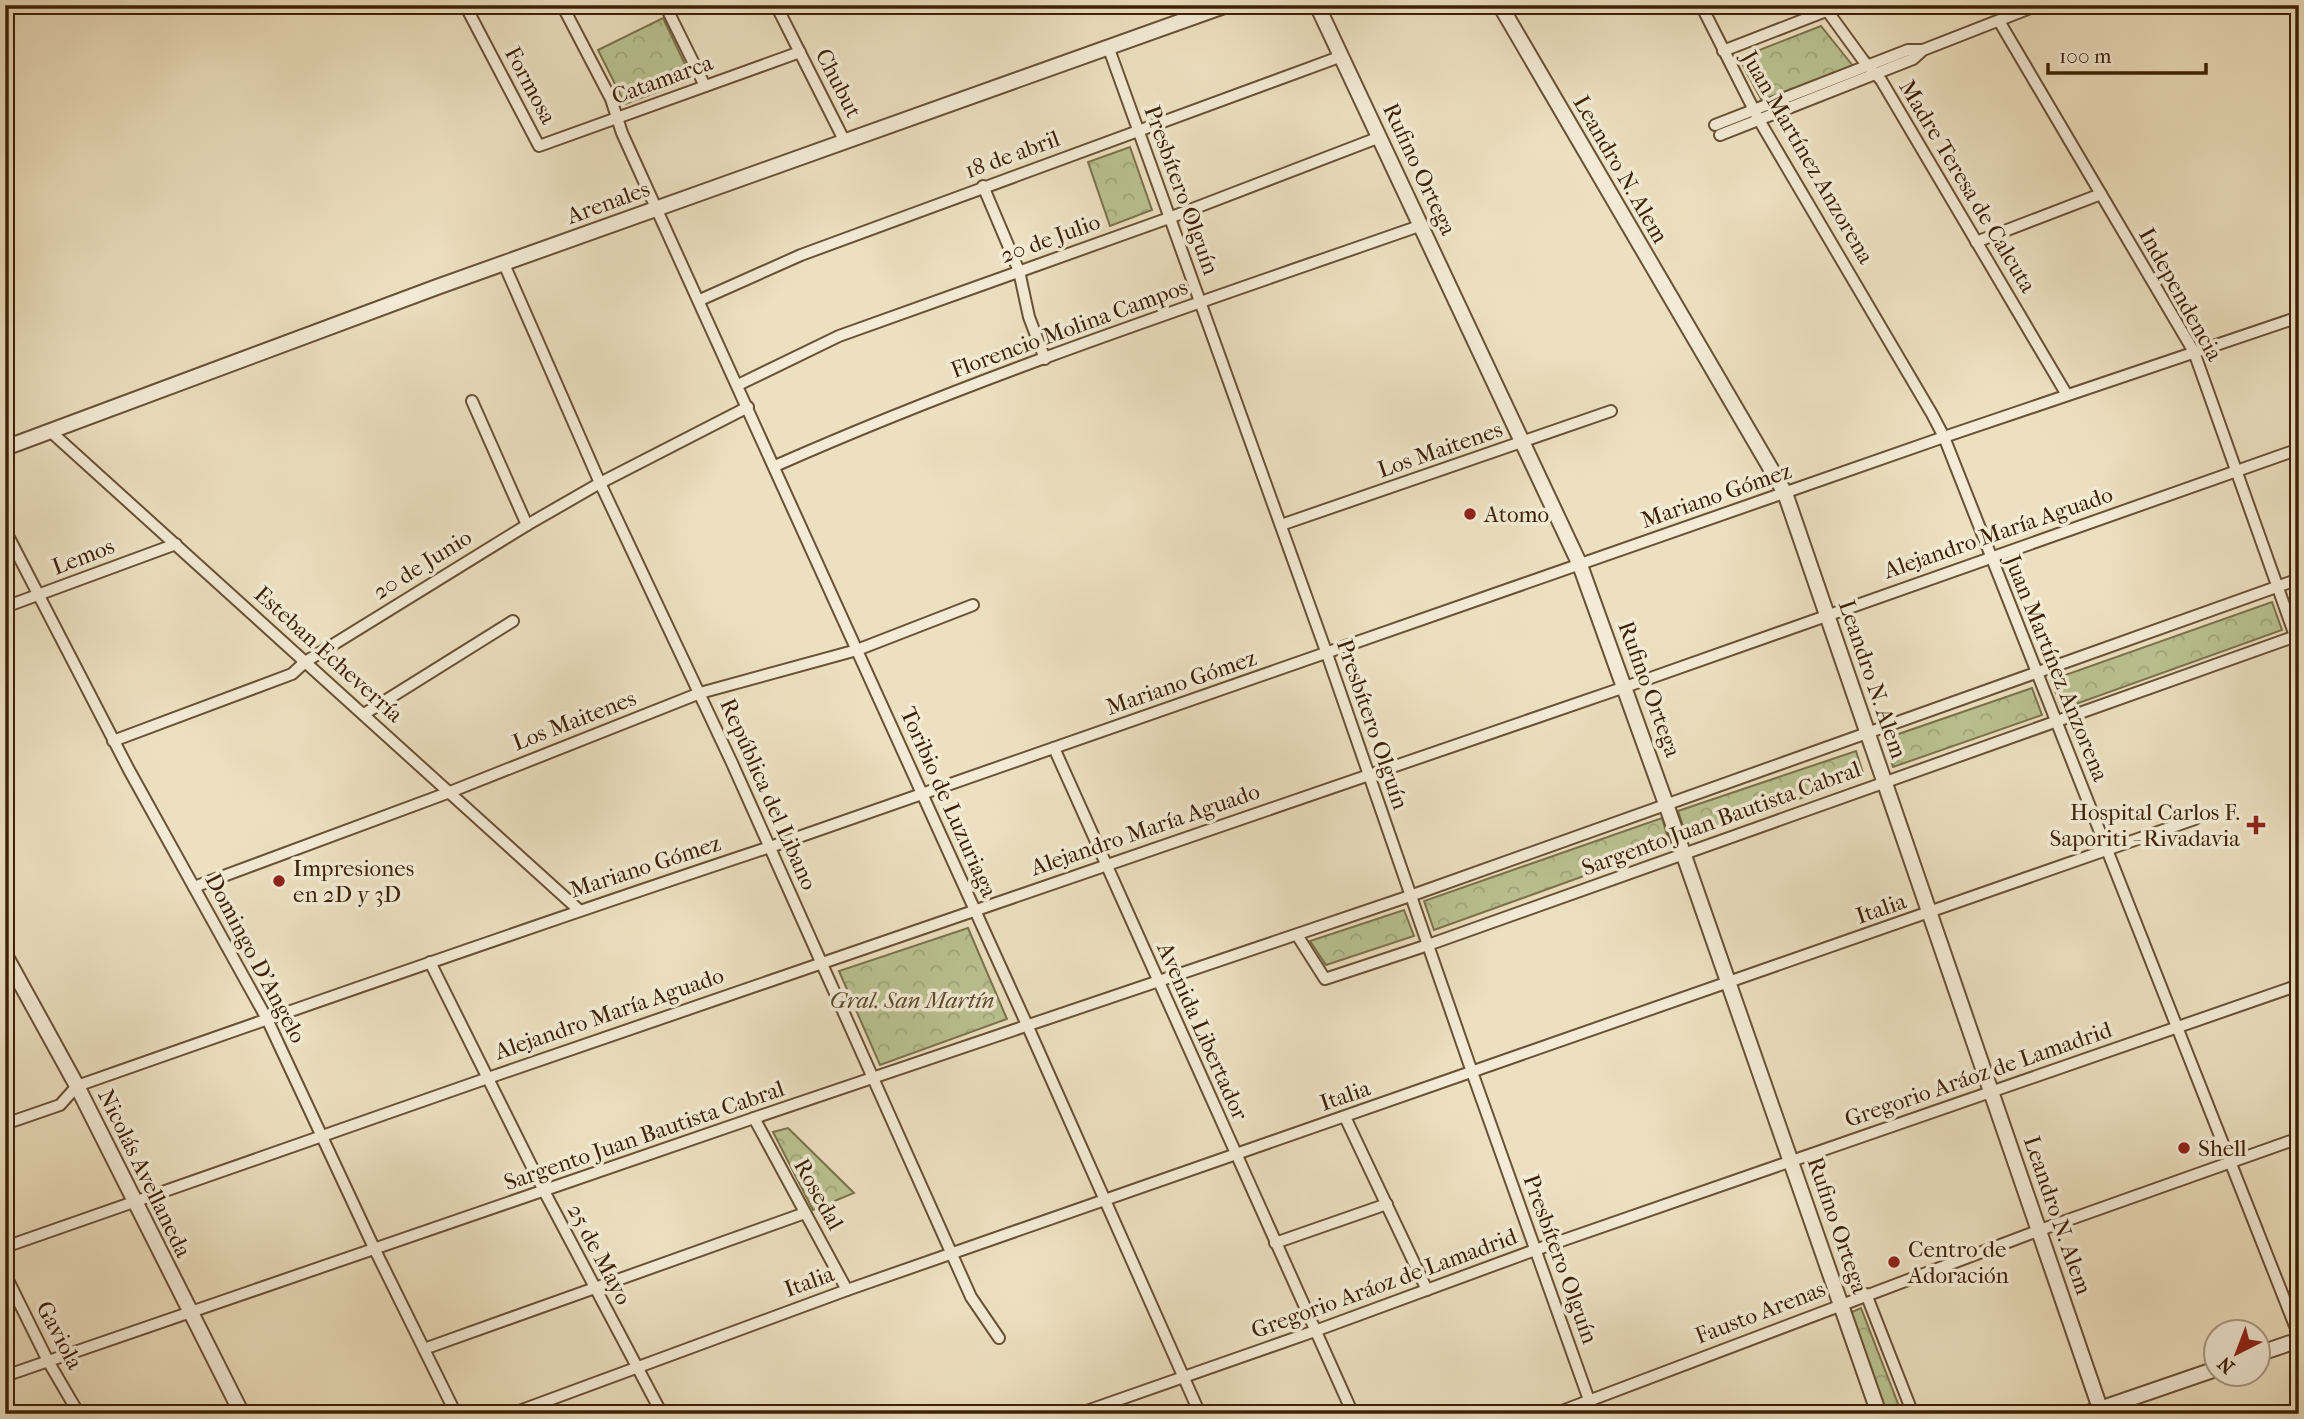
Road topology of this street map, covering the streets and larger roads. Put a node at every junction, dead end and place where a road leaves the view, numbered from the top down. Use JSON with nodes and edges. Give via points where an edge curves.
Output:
{"nodes":[{"id":1,"x":465,"y":5,"type":"edge"},
{"id":2,"x":562,"y":5,"type":"edge"},
{"id":3,"x":665,"y":5,"type":"edge"},
{"id":4,"x":776,"y":5,"type":"edge"},
{"id":5,"x":1227,"y":5,"type":"edge"},
{"id":6,"x":1317,"y":5,"type":"edge"},
{"id":7,"x":1500,"y":5,"type":"edge"},
{"id":8,"x":1700,"y":5,"type":"edge"},
{"id":9,"x":2038,"y":5,"type":"edge"},
{"id":10,"x":1824,"y":8,"type":"edge"},
{"id":11,"x":1999,"y":21,"type":"junction"},
{"id":12,"x":1109,"y":49,"type":"junction"},
{"id":13,"x":1723,"y":51,"type":"junction"},
{"id":14,"x":800,"y":52,"type":"junction"},
{"id":15,"x":1342,"y":56,"type":"junction"},
{"id":16,"x":1872,"y":70,"type":"junction"},
{"id":17,"x":705,"y":86,"type":"junction"},
{"id":18,"x":1756,"y":115,"type":"junction"},
{"id":19,"x":617,"y":117,"type":"junction"},
{"id":20,"x":1717,"y":130,"type":"dead end"},
{"id":21,"x":1139,"y":132,"type":"junction"},
{"id":22,"x":1380,"y":137,"type":"junction"},
{"id":23,"x":845,"y":142,"type":"junction"},
{"id":24,"x":539,"y":146,"type":"joint"},
{"id":25,"x":983,"y":186,"type":"junction"},
{"id":26,"x":2101,"y":194,"type":"junction"},
{"id":27,"x":658,"y":208,"type":"junction"},
{"id":28,"x":1169,"y":218,"type":"junction"},
{"id":29,"x":1422,"y":225,"type":"junction"},
{"id":30,"x":1976,"y":242,"type":"junction"},
{"id":31,"x":504,"y":264,"type":"junction"},
{"id":32,"x":1019,"y":271,"type":"junction"},
{"id":33,"x":699,"y":300,"type":"junction"},
{"id":34,"x":1200,"y":303,"type":"junction"},
{"id":35,"x":2299,"y":317,"type":"edge"},
{"id":36,"x":2194,"y":352,"type":"junction"},
{"id":37,"x":1045,"y":359,"type":"junction"},
{"id":38,"x":738,"y":385,"type":"junction"},
{"id":39,"x":2067,"y":395,"type":"junction"},
{"id":40,"x":472,"y":401,"type":"dead end"},
{"id":41,"x":748,"y":407,"type":"junction"},
{"id":42,"x":1611,"y":411,"type":"dead end"},
{"id":43,"x":50,"y":431,"type":"junction"},
{"id":44,"x":1944,"y":437,"type":"junction"},
{"id":45,"x":1523,"y":443,"type":"junction"},
{"id":46,"x":5,"y":448,"type":"edge"},
{"id":47,"x":2299,"y":449,"type":"edge"},
{"id":48,"x":775,"y":466,"type":"junction"},
{"id":49,"x":2238,"y":471,"type":"junction"},
{"id":50,"x":600,"y":483,"type":"junction"},
{"id":51,"x":1785,"y":494,"type":"junction"},
{"id":52,"x":527,"y":525,"type":"junction"},
{"id":53,"x":1281,"y":526,"type":"junction"},
{"id":54,"x":5,"y":530,"type":"edge"},
{"id":55,"x":176,"y":544,"type":"junction"},
{"id":56,"x":1991,"y":557,"type":"junction"},
{"id":57,"x":1580,"y":565,"type":"junction"},
{"id":58,"x":2299,"y":579,"type":"edge"},
{"id":59,"x":2279,"y":586,"type":"junction"},
{"id":60,"x":39,"y":595,"type":"junction"},
{"id":61,"x":973,"y":605,"type":"dead end"},
{"id":62,"x":5,"y":607,"type":"edge"},
{"id":63,"x":1826,"y":615,"type":"junction"},
{"id":64,"x":513,"y":621,"type":"dead end"},
{"id":65,"x":2298,"y":640,"type":"edge"},
{"id":66,"x":858,"y":650,"type":"junction"},
{"id":67,"x":1327,"y":654,"type":"junction"},
{"id":68,"x":305,"y":662,"type":"junction"},
{"id":69,"x":2037,"y":673,"type":"junction"},
{"id":70,"x":1625,"y":687,"type":"junction"},
{"id":71,"x":700,"y":693,"type":"junction"},
{"id":72,"x":364,"y":714,"type":"junction"},
{"id":73,"x":2055,"y":721,"type":"junction"},
{"id":74,"x":1867,"y":732,"type":"junction"},
{"id":75,"x":113,"y":741,"type":"junction"},
{"id":76,"x":1054,"y":748,"type":"junction"},
{"id":77,"x":1368,"y":775,"type":"junction"},
{"id":78,"x":1884,"y":782,"type":"junction"},
{"id":79,"x":450,"y":792,"type":"junction"},
{"id":80,"x":922,"y":793,"type":"junction"},
{"id":81,"x":1666,"y":804,"type":"junction"},
{"id":82,"x":2195,"y":819,"type":"dead end"},
{"id":83,"x":770,"y":847,"type":"junction"},
{"id":84,"x":2107,"y":849,"type":"junction"},
{"id":85,"x":1684,"y":853,"type":"junction"},
{"id":86,"x":1106,"y":864,"type":"junction"},
{"id":87,"x":194,"y":887,"type":"junction"},
{"id":88,"x":1410,"y":896,"type":"junction"},
{"id":89,"x":975,"y":909,"type":"junction"},
{"id":90,"x":579,"y":910,"type":"junction"},
{"id":91,"x":1928,"y":914,"type":"junction"},
{"id":92,"x":1297,"y":935,"type":"junction"},
{"id":93,"x":1428,"y":945,"type":"junction"},
{"id":94,"x":5,"y":955,"type":"edge"},
{"id":95,"x":430,"y":962,"type":"junction"},
{"id":96,"x":822,"y":962,"type":"junction"},
{"id":97,"x":1158,"y":981,"type":"junction"},
{"id":98,"x":1728,"y":983,"type":"junction"},
{"id":99,"x":2299,"y":985,"type":"edge"},
{"id":100,"x":267,"y":1019,"type":"junction"},
{"id":101,"x":1028,"y":1027,"type":"junction"},
{"id":102,"x":2178,"y":1027,"type":"junction"},
{"id":103,"x":1472,"y":1072,"type":"junction"},
{"id":104,"x":488,"y":1077,"type":"junction"},
{"id":105,"x":874,"y":1078,"type":"junction"},
{"id":106,"x":76,"y":1086,"type":"junction"},
{"id":107,"x":1992,"y":1091,"type":"junction"},
{"id":108,"x":1345,"y":1117,"type":"junction"},
{"id":109,"x":754,"y":1118,"type":"junction"},
{"id":110,"x":5,"y":1124,"type":"edge"},
{"id":111,"x":323,"y":1136,"type":"junction"},
{"id":112,"x":2299,"y":1138,"type":"edge"},
{"id":113,"x":1236,"y":1155,"type":"junction"},
{"id":114,"x":1791,"y":1161,"type":"junction"},
{"id":115,"x":2230,"y":1162,"type":"junction"},
{"id":116,"x":544,"y":1191,"type":"junction"},
{"id":117,"x":1104,"y":1199,"type":"junction"},
{"id":118,"x":134,"y":1201,"type":"junction"},
{"id":119,"x":1387,"y":1204,"type":"junction"},
{"id":120,"x":805,"y":1213,"type":"junction"},
{"id":121,"x":2040,"y":1230,"type":"junction"},
{"id":122,"x":1275,"y":1243,"type":"junction"},
{"id":123,"x":5,"y":1247,"type":"edge"},
{"id":124,"x":375,"y":1250,"type":"junction"},
{"id":125,"x":1535,"y":1251,"type":"junction"},
{"id":126,"x":951,"y":1253,"type":"junction"},
{"id":127,"x":5,"y":1274,"type":"edge"},
{"id":128,"x":594,"y":1287,"type":"junction"},
{"id":129,"x":847,"y":1290,"type":"junction"},
{"id":130,"x":1427,"y":1290,"type":"junction"},
{"id":131,"x":1866,"y":1294,"type":"junction"},
{"id":132,"x":1842,"y":1304,"type":"junction"},
{"id":133,"x":189,"y":1312,"type":"junction"},
{"id":134,"x":1315,"y":1331,"type":"junction"},
{"id":135,"x":999,"y":1338,"type":"dead end"},
{"id":136,"x":2299,"y":1338,"type":"edge"},
{"id":137,"x":424,"y":1349,"type":"junction"},
{"id":138,"x":2272,"y":1349,"type":"edge"},
{"id":139,"x":48,"y":1361,"type":"junction"},
{"id":140,"x":636,"y":1366,"type":"junction"},
{"id":141,"x":2202,"y":1374,"type":"edge"},
{"id":142,"x":5,"y":1376,"type":"edge"},
{"id":143,"x":1184,"y":1377,"type":"junction"},
{"id":144,"x":1590,"y":1400,"type":"junction"},
{"id":145,"x":2101,"y":1411,"type":"edge"},
{"id":146,"x":79,"y":1414,"type":"edge"},
{"id":147,"x":242,"y":1414,"type":"edge"},
{"id":148,"x":456,"y":1414,"type":"edge"},
{"id":149,"x":511,"y":1414,"type":"edge"},
{"id":150,"x":662,"y":1414,"type":"edge"},
{"id":151,"x":1078,"y":1414,"type":"edge"},
{"id":152,"x":1200,"y":1414,"type":"edge"},
{"id":153,"x":1353,"y":1414,"type":"edge"},
{"id":154,"x":1554,"y":1414,"type":"edge"},
{"id":155,"x":1594,"y":1414,"type":"edge"},
{"id":156,"x":1879,"y":1414,"type":"edge"},
{"id":157,"x":1913,"y":1414,"type":"edge"},
{"id":158,"x":2085,"y":1414,"type":"edge"}],
"edges":[{"from":1,"to":24,"type":"street","name":"Formosa"},
{"from":2,"to":19,"type":"street","name":"Toribio de Luzuriaga"},
{"from":3,"to":17,"type":"street"},
{"from":4,"to":14,"type":"street","name":"Chubut"},
{"from":5,"to":12,"type":"street","name":"Arenales"},
{"from":6,"to":15,"type":"street","name":"Rufino Ortega"},
{"from":7,"to":51,"type":"street","name":"Leandro N. Alem"},
{"from":8,"to":13,"type":"street","name":"Juan Martínez Anzorena"},
{"from":9,"to":11,"type":"street"},
{"from":10,"to":13,"type":"street"},
{"from":10,"to":16,"type":"street","name":"Madre Teresa de Calcuta"},
{"from":11,"to":16,"type":"street","via":[[1923,50],[1913,60]]},
{"from":11,"to":26,"type":"street","name":"Independencia"},
{"from":12,"to":21,"type":"street","name":"Presbítero Olguín"},
{"from":12,"to":23,"type":"street","name":"Arenales"},
{"from":13,"to":18,"type":"street","name":"Juan Martínez Anzorena"},
{"from":14,"to":17,"type":"street","name":"Catamarca"},
{"from":14,"to":23,"type":"street","name":"Chubut"},
{"from":15,"to":21,"type":"street","name":"18 de abril"},
{"from":15,"to":22,"type":"street","name":"Rufino Ortega"},
{"from":16,"to":18,"type":"street"},
{"from":16,"to":30,"type":"street","name":"Madre Teresa de Calcuta"},
{"from":17,"to":19,"type":"street","name":"Catamarca"},
{"from":18,"to":20,"type":"street"},
{"from":18,"to":44,"type":"street","name":"Juan Martínez Anzorena"},
{"from":19,"to":24,"type":"street","name":"Catamarca"},
{"from":19,"to":27,"type":"street","name":"Toribio de Luzuriaga"},
{"from":21,"to":25,"type":"street","name":"18 de abril"},
{"from":21,"to":28,"type":"street","name":"Presbítero Olguín"},
{"from":22,"to":28,"type":"street","name":"20 de Julio"},
{"from":22,"to":29,"type":"street","name":"Rufino Ortega"},
{"from":23,"to":27,"type":"street","name":"Arenales"},
{"from":25,"to":32,"type":"street"},
{"from":25,"to":33,"type":"street","name":"18 de abril","via":[[801,255]]},
{"from":26,"to":30,"type":"street"},
{"from":26,"to":36,"type":"street","name":"Independencia"},
{"from":27,"to":31,"type":"street","name":"Arenales"},
{"from":27,"to":33,"type":"street","name":"Toribio de Luzuriaga"},
{"from":28,"to":32,"type":"street","name":"20 de Julio"},
{"from":28,"to":34,"type":"street","name":"Presbítero Olguín"},
{"from":29,"to":34,"type":"street","name":"Florencio Molina Campos"},
{"from":29,"to":45,"type":"street","name":"Rufino Ortega"},
{"from":30,"to":39,"type":"street","name":"Madre Teresa de Calcuta"},
{"from":31,"to":43,"type":"street","name":"Arenales"},
{"from":31,"to":50,"type":"street","name":"República del Libano"},
{"from":32,"to":37,"type":"street"},
{"from":32,"to":38,"type":"street","name":"20 de Julio","via":[[839,336]]},
{"from":33,"to":38,"type":"street","name":"Toribio de Luzuriaga"},
{"from":34,"to":37,"type":"street","name":"Florencio Molina Campos"},
{"from":34,"to":53,"type":"street","name":"Presbítero Olguín"},
{"from":35,"to":36,"type":"street","name":"Mariano Gómez"},
{"from":36,"to":39,"type":"street","name":"Mariano Gómez"},
{"from":36,"to":49,"type":"street","name":"Independencia"},
{"from":37,"to":48,"type":"street","name":"Florencio Molina Campos","via":[[877,421]]},
{"from":38,"to":41,"type":"street","name":"Toribio de Luzuriaga"},
{"from":39,"to":44,"type":"street","name":"Mariano Gómez"},
{"from":40,"to":52,"type":"street"},
{"from":41,"to":48,"type":"street","name":"Toribio de Luzuriaga"},
{"from":41,"to":50,"type":"street","name":"20 de Junio"},
{"from":42,"to":45,"type":"street","name":"Los Maitenes"},
{"from":43,"to":46,"type":"street","name":"Arenales"},
{"from":43,"to":55,"type":"street","name":"Esteban Echeverría"},
{"from":44,"to":51,"type":"street","name":"Mariano Gómez"},
{"from":44,"to":56,"type":"street","name":"Juan Martínez Anzorena"},
{"from":45,"to":53,"type":"street","name":"Los Maitenes"},
{"from":45,"to":57,"type":"street","name":"Rufino Ortega"},
{"from":47,"to":49,"type":"street","name":"Alejandro María Aguado"},
{"from":48,"to":66,"type":"street","name":"Toribio de Luzuriaga"},
{"from":49,"to":56,"type":"street","name":"Alejandro María Aguado"},
{"from":49,"to":59,"type":"street","name":"Independencia"},
{"from":50,"to":52,"type":"street","name":"20 de Junio"},
{"from":50,"to":71,"type":"street","name":"República del Libano"},
{"from":51,"to":57,"type":"street","name":"Mariano Gómez"},
{"from":51,"to":63,"type":"street","name":"Leandro N. Alem"},
{"from":52,"to":68,"type":"street","name":"20 de Junio"},
{"from":53,"to":67,"type":"street","name":"Presbítero Olguín"},
{"from":54,"to":60,"type":"street","name":"Domingo D'Angelo"},
{"from":55,"to":60,"type":"street","name":"Lemos"},
{"from":55,"to":68,"type":"street","name":"Esteban Echeverría"},
{"from":56,"to":63,"type":"street","name":"Alejandro María Aguado"},
{"from":56,"to":69,"type":"street","name":"Juan Martínez Anzorena"},
{"from":57,"to":67,"type":"street","name":"Mariano Gómez"},
{"from":57,"to":70,"type":"street","name":"Rufino Ortega"},
{"from":58,"to":59,"type":"street","name":"Sargento Juan Bautista Cabral"},
{"from":59,"to":65,"type":"street","name":"Independencia"},
{"from":59,"to":69,"type":"street","name":"Sargento Juan Bautista Cabral"},
{"from":60,"to":62,"type":"street","name":"Lemos"},
{"from":60,"to":75,"type":"street","name":"Domingo D'Angelo"},
{"from":61,"to":66,"type":"street","name":"Los Maitenes"},
{"from":63,"to":70,"type":"street","name":"Alejandro María Aguado"},
{"from":63,"to":74,"type":"street","name":"Leandro N. Alem"},
{"from":64,"to":72,"type":"street"},
{"from":65,"to":73,"type":"street","name":"Sargento Juan Bautista Cabral"},
{"from":66,"to":71,"type":"street","name":"Los Maitenes"},
{"from":66,"to":80,"type":"street","name":"Toribio de Luzuriaga"},
{"from":67,"to":76,"type":"street","name":"Mariano Gómez"},
{"from":67,"to":77,"type":"street","name":"Presbítero Olguín"},
{"from":68,"to":72,"type":"street","name":"Esteban Echeverría"},
{"from":68,"to":75,"type":"street","name":"20 de Junio","via":[[292,674]]},
{"from":69,"to":73,"type":"street","name":"Juan Martínez Anzorena"},
{"from":69,"to":74,"type":"street","name":"Sargento Juan Bautista Cabral"},
{"from":70,"to":77,"type":"street","name":"Alejandro María Aguado"},
{"from":70,"to":81,"type":"street","name":"Rufino Ortega"},
{"from":71,"to":79,"type":"street","name":"Los Maitenes"},
{"from":71,"to":83,"type":"street","name":"República del Libano"},
{"from":72,"to":79,"type":"street","name":"Esteban Echeverría"},
{"from":73,"to":78,"type":"street","name":"Sargento Juan Bautista Cabral"},
{"from":73,"to":84,"type":"street","name":"Juan Martínez Anzorena"},
{"from":74,"to":78,"type":"street","name":"Leandro N. Alem"},
{"from":74,"to":81,"type":"street","name":"Sargento Juan Bautista Cabral"},
{"from":75,"to":87,"type":"street","name":"Domingo D'Angelo"},
{"from":76,"to":80,"type":"street","name":"Mariano Gómez"},
{"from":76,"to":86,"type":"street","name":"Avenida Libertador"},
{"from":77,"to":86,"type":"street","name":"Alejandro María Aguado"},
{"from":77,"to":88,"type":"street","name":"Presbítero Olguín"},
{"from":78,"to":85,"type":"street","name":"Sargento Juan Bautista Cabral"},
{"from":78,"to":91,"type":"street","name":"Leandro N. Alem"},
{"from":79,"to":87,"type":"street","name":"Los Maitenes"},
{"from":79,"to":90,"type":"street","name":"Esteban Echeverría"},
{"from":80,"to":83,"type":"street","name":"Mariano Gómez"},
{"from":80,"to":89,"type":"street","name":"Toribio de Luzuriaga"},
{"from":81,"to":85,"type":"street","name":"Rufino Ortega"},
{"from":81,"to":88,"type":"street","name":"Sargento Juan Bautista Cabral"},
{"from":82,"to":84,"type":"street","name":"Italia"},
{"from":83,"to":90,"type":"street","name":"Mariano Gómez"},
{"from":83,"to":96,"type":"street","name":"República del Libano"},
{"from":84,"to":91,"type":"street","name":"Italia"},
{"from":84,"to":102,"type":"street","name":"Juan Martínez Anzorena"},
{"from":85,"to":93,"type":"street","name":"Sargento Juan Bautista Cabral"},
{"from":85,"to":98,"type":"street","name":"Rufino Ortega"},
{"from":86,"to":89,"type":"street","name":"Alejandro María Aguado"},
{"from":86,"to":97,"type":"street","name":"Avenida Libertador"},
{"from":87,"to":100,"type":"street","name":"Domingo D'Angelo"},
{"from":88,"to":92,"type":"street","name":"Sargento Juan Bautista Cabral"},
{"from":88,"to":93,"type":"street","name":"Presbítero Olguín"},
{"from":89,"to":96,"type":"street","name":"Alejandro María Aguado"},
{"from":89,"to":101,"type":"street","name":"Toribio de Luzuriaga"},
{"from":90,"to":95,"type":"street","name":"Mariano Gómez"},
{"from":91,"to":98,"type":"street","name":"Italia"},
{"from":91,"to":107,"type":"street","name":"Leandro N. Alem"},
{"from":92,"to":93,"type":"street","name":"Sargento Juan Bautista Cabral","via":[[1325,979]]},
{"from":92,"to":97,"type":"street","name":"Sargento Juan Bautista Cabral"},
{"from":93,"to":103,"type":"street","name":"Presbítero Olguín"},
{"from":94,"to":106,"type":"street","name":"Nicolás Avellaneda"},
{"from":95,"to":100,"type":"street","name":"Mariano Gómez"},
{"from":95,"to":104,"type":"street","name":"25 de Mayo"},
{"from":96,"to":104,"type":"street","name":"Alejandro María Aguado"},
{"from":96,"to":105,"type":"street","name":"República del Libano"},
{"from":97,"to":101,"type":"street","name":"Sargento Juan Bautista Cabral"},
{"from":97,"to":113,"type":"street","name":"Avenida Libertador"},
{"from":98,"to":103,"type":"street","name":"Italia"},
{"from":98,"to":114,"type":"street","name":"Rufino Ortega"},
{"from":99,"to":102,"type":"street","name":"Gregorio Aráoz de Lamadrid"},
{"from":100,"to":106,"type":"street","name":"Mariano Gómez"},
{"from":100,"to":111,"type":"street","name":"Domingo D'Angelo"},
{"from":101,"to":105,"type":"street","name":"Sargento Juan Bautista Cabral"},
{"from":101,"to":117,"type":"street","name":"Toribio de Luzuriaga"},
{"from":102,"to":107,"type":"street","name":"Gregorio Aráoz de Lamadrid"},
{"from":102,"to":115,"type":"street","name":"Juan Martínez Anzorena"},
{"from":103,"to":108,"type":"street","name":"Italia"},
{"from":103,"to":125,"type":"street","name":"Presbítero Olguín"},
{"from":104,"to":111,"type":"street","name":"Alejandro María Aguado"},
{"from":104,"to":116,"type":"street","name":"25 de Mayo"},
{"from":105,"to":109,"type":"street","name":"Sargento Juan Bautista Cabral"},
{"from":105,"to":126,"type":"street","name":"República del Libano"},
{"from":106,"to":110,"type":"street","via":[[60,1105]]},
{"from":106,"to":118,"type":"street","name":"Nicolás Avellaneda"},
{"from":107,"to":114,"type":"street","name":"Gregorio Aráoz de Lamadrid"},
{"from":107,"to":121,"type":"street","name":"Leandro N. Alem"},
{"from":108,"to":113,"type":"street","name":"Italia"},
{"from":108,"to":119,"type":"street"},
{"from":109,"to":116,"type":"street","name":"Sargento Juan Bautista Cabral"},
{"from":109,"to":120,"type":"street","name":"Rosedal"},
{"from":111,"to":118,"type":"street","name":"Alejandro María Aguado"},
{"from":111,"to":124,"type":"street","name":"Domingo D'Angelo"},
{"from":112,"to":115,"type":"street","name":"Fausto Arenas"},
{"from":113,"to":117,"type":"street","name":"Italia"},
{"from":113,"to":122,"type":"street","name":"Avenida Libertador"},
{"from":114,"to":125,"type":"street","name":"Gregorio Aráoz de Lamadrid"},
{"from":114,"to":132,"type":"street","name":"Rufino Ortega"},
{"from":115,"to":121,"type":"street","name":"Fausto Arenas"},
{"from":115,"to":136,"type":"street","name":"Juan Martínez Anzorena"},
{"from":116,"to":124,"type":"street","name":"Sargento Juan Bautista Cabral"},
{"from":116,"to":128,"type":"street","name":"25 de Mayo"},
{"from":117,"to":126,"type":"street","name":"Italia"},
{"from":117,"to":143,"type":"street","name":"Toribio de Luzuriaga"},
{"from":118,"to":123,"type":"street","name":"Alejandro María Aguado"},
{"from":118,"to":133,"type":"street","name":"Nicolás Avellaneda"},
{"from":119,"to":122,"type":"street"},
{"from":119,"to":130,"type":"street"},
{"from":120,"to":128,"type":"street"},
{"from":120,"to":129,"type":"street","name":"Rosedal"},
{"from":121,"to":131,"type":"street","name":"Fausto Arenas"},
{"from":121,"to":145,"type":"street","name":"Leandro N. Alem"},
{"from":122,"to":134,"type":"street","name":"Avenida Libertador"},
{"from":124,"to":133,"type":"street","name":"Sargento Juan Bautista Cabral"},
{"from":124,"to":137,"type":"street","name":"Domingo D'Angelo"},
{"from":125,"to":130,"type":"street","name":"Gregorio Aráoz de Lamadrid"},
{"from":125,"to":144,"type":"street","name":"Presbítero Olguín"},
{"from":126,"to":129,"type":"street","name":"Italia"},
{"from":126,"to":135,"type":"street","name":"República del Libano","via":[[971,1297]]},
{"from":127,"to":139,"type":"street","name":"Gaviola"},
{"from":128,"to":137,"type":"street"},
{"from":128,"to":140,"type":"street","name":"25 de Mayo"},
{"from":129,"to":140,"type":"street","name":"Italia"},
{"from":130,"to":134,"type":"street","name":"Gregorio Aráoz de Lamadrid"},
{"from":131,"to":132,"type":"street","name":"Fausto Arenas"},
{"from":131,"to":157,"type":"street","name":"Rufino Ortega"},
{"from":132,"to":144,"type":"street","name":"Fausto Arenas"},
{"from":132,"to":156,"type":"street","name":"Rufino Ortega"},
{"from":133,"to":139,"type":"street","name":"Sargento Juan Bautista Cabral"},
{"from":133,"to":147,"type":"street","name":"Nicolás Avellaneda"},
{"from":134,"to":143,"type":"street","name":"Gregorio Aráoz de Lamadrid"},
{"from":134,"to":153,"type":"street","name":"Avenida Libertador"},
{"from":136,"to":138,"type":"street"},
{"from":137,"to":148,"type":"street","name":"Domingo D'Angelo"},
{"from":139,"to":142,"type":"street","name":"Sargento Juan Bautista Cabral"},
{"from":139,"to":146,"type":"street","name":"Gaviola"},
{"from":140,"to":149,"type":"street","name":"Italia"},
{"from":140,"to":150,"type":"street","name":"25 de Mayo"},
{"from":141,"to":145,"type":"street"},
{"from":143,"to":151,"type":"street","name":"Gregorio Aráoz de Lamadrid"},
{"from":143,"to":152,"type":"street","name":"Toribio de Luzuriaga"},
{"from":144,"to":154,"type":"street","name":"Fausto Arenas"},
{"from":144,"to":155,"type":"street","name":"Presbítero Olguín"},
{"from":145,"to":158,"type":"street"}]}
